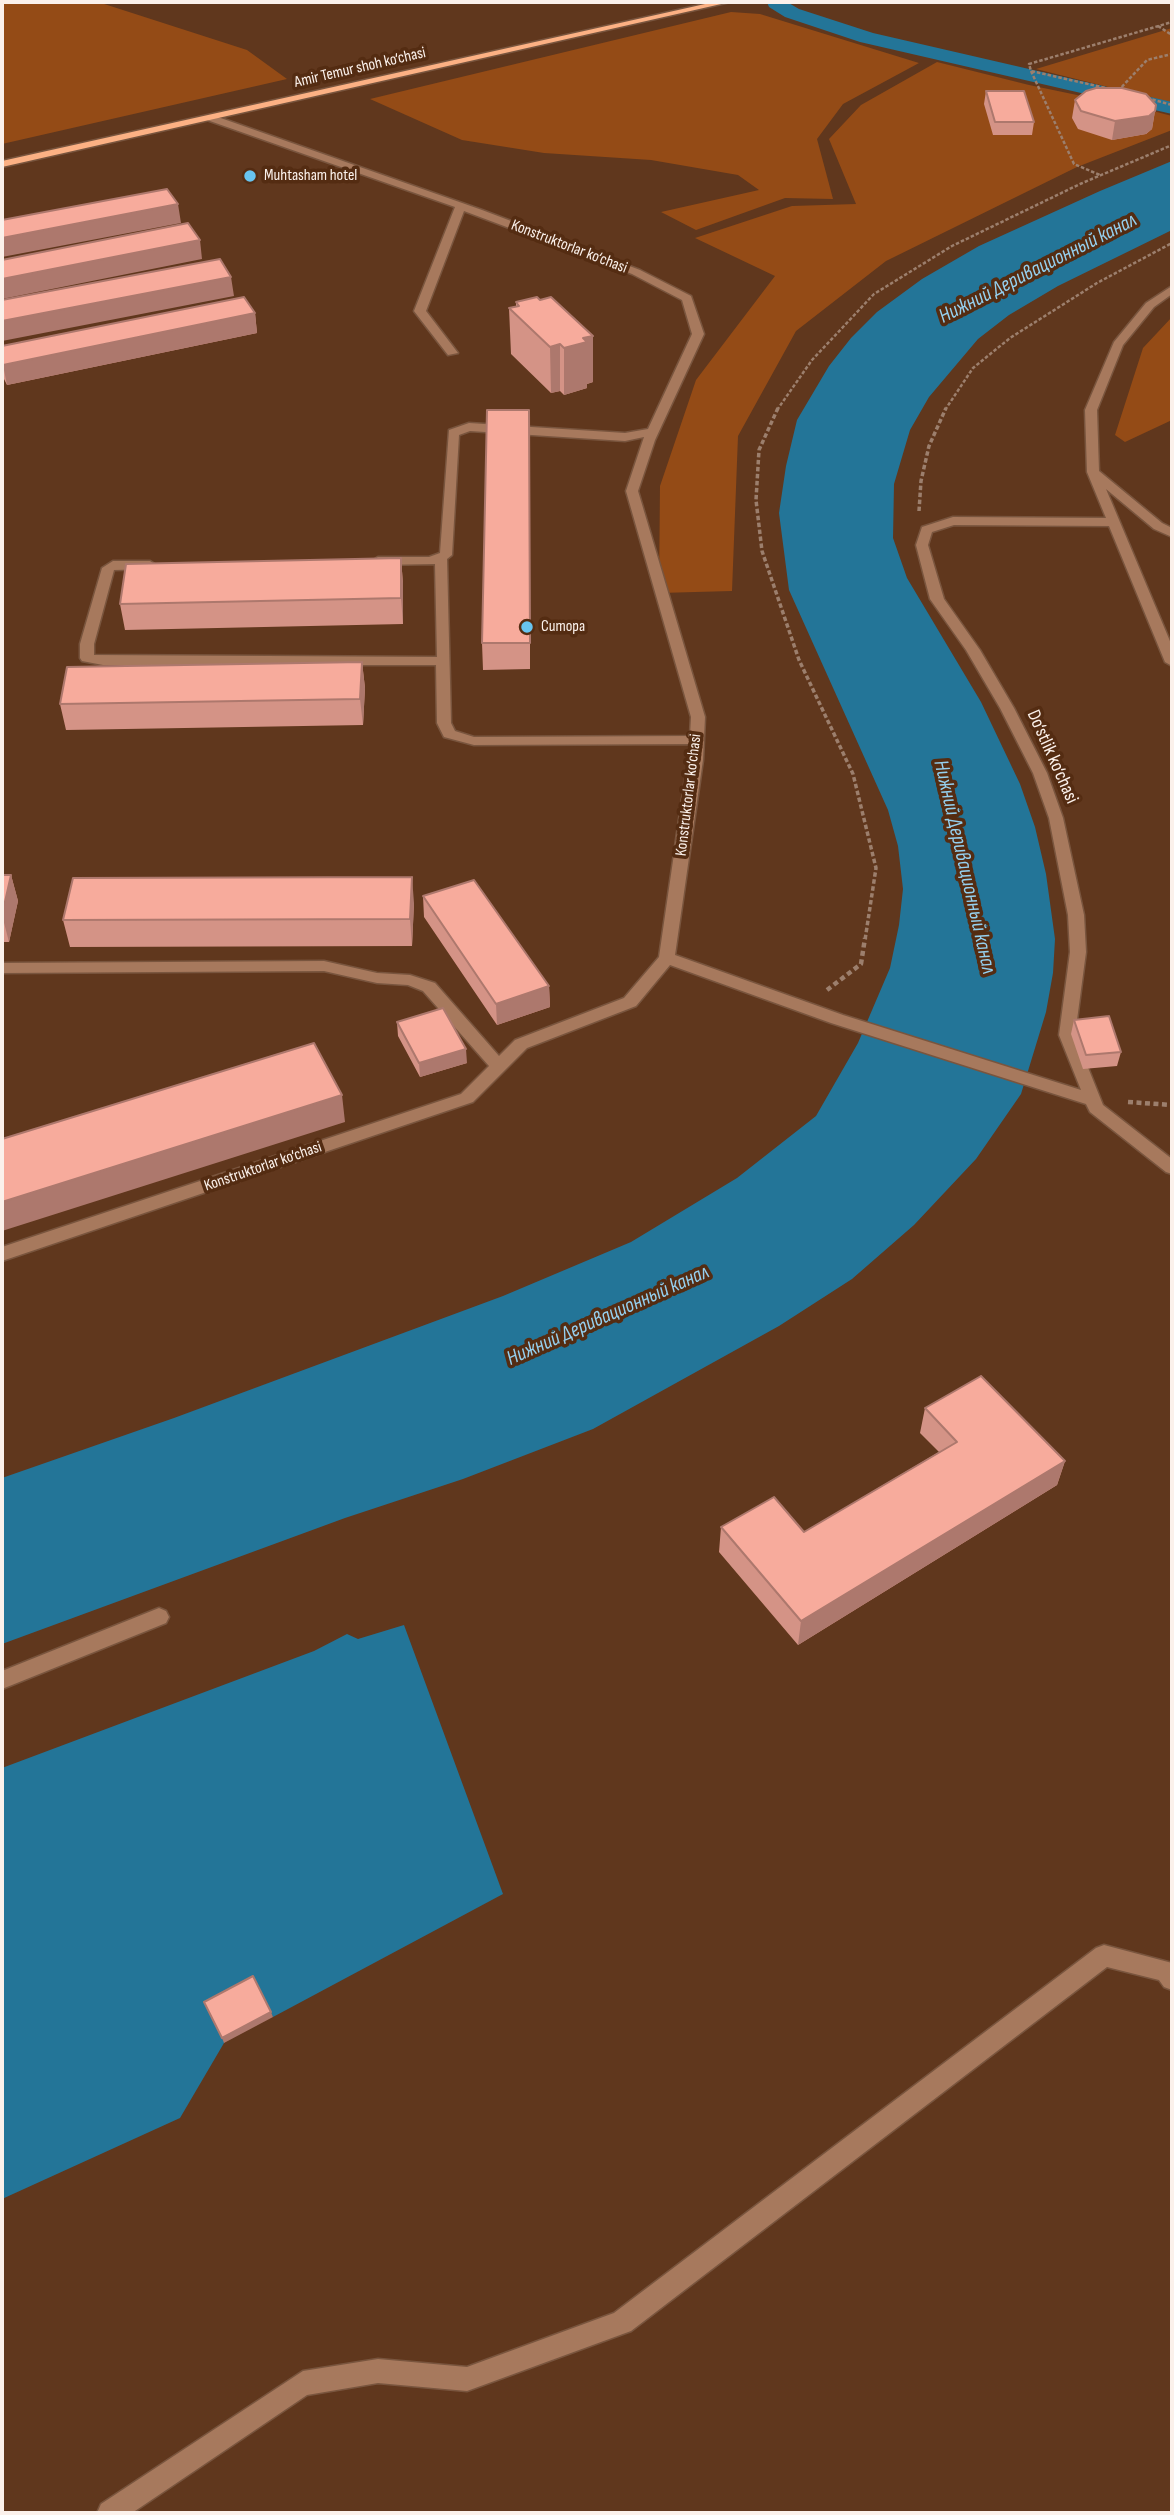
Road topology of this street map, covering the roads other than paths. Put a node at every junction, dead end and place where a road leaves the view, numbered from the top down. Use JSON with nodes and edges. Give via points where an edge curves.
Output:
{"nodes":[{"id":1,"x":725,"y":2,"type":"edge"},
{"id":2,"x":211,"y":118,"type":"junction"},
{"id":3,"x":2,"y":164,"type":"edge"},
{"id":4,"x":461,"y":206,"type":"junction"},
{"id":5,"x":1172,"y":289,"type":"edge"},
{"id":6,"x":452,"y":353,"type":"dead end"},
{"id":7,"x":652,"y":432,"type":"junction"},
{"id":8,"x":1093,"y":472,"type":"junction"},
{"id":9,"x":1114,"y":522,"type":"junction"},
{"id":10,"x":1172,"y":533,"type":"edge"},
{"id":11,"x":441,"y":558,"type":"junction"},
{"id":12,"x":363,"y":562,"type":"edge"},
{"id":13,"x":162,"y":565,"type":"edge"},
{"id":14,"x":1172,"y":662,"type":"edge"},
{"id":15,"x":444,"y":663,"type":"junction"},
{"id":16,"x":698,"y":740,"type":"junction"},
{"id":17,"x":667,"y":958,"type":"junction"},
{"id":18,"x":2,"y":968,"type":"edge"},
{"id":19,"x":499,"y":1066,"type":"junction"},
{"id":20,"x":1093,"y":1100,"type":"junction"},
{"id":21,"x":1172,"y":1168,"type":"edge"},
{"id":22,"x":2,"y":1254,"type":"edge"},
{"id":23,"x":159,"y":1617,"type":"dead end"},
{"id":24,"x":2,"y":1681,"type":"edge"},
{"id":25,"x":1169,"y":1975,"type":"edge"},
{"id":26,"x":110,"y":2513,"type":"edge"}],
"edges":[{"from":1,"to":2,"type":"main road","name":"Amir Temur shoh ko‘chasi"},
{"from":2,"to":3,"type":"main road","name":"Amir Temur shoh ko‘chasi"},
{"from":2,"to":4,"type":"street","name":"Konstruktorlar ko‘chasi"},
{"from":4,"to":6,"type":"street","via":[[420,311]]},
{"from":4,"to":7,"type":"street","name":"Konstruktorlar ko‘chasi","via":[[636,272],[687,298],[698,334]]},
{"from":5,"to":8,"type":"street","via":[[1133,323],[1103,377],[1091,410]]},
{"from":7,"to":11,"type":"street","via":[[625,437],[468,427],[453,433],[446,555]]},
{"from":7,"to":16,"type":"street","name":"Konstruktorlar ko‘chasi","via":[[632,491],[698,717]]},
{"from":8,"to":9,"type":"street"},
{"from":8,"to":10,"type":"street"},
{"from":9,"to":14,"type":"street"},
{"from":9,"to":20,"type":"street","name":"Do‘stlik ko‘chasi","via":[[953,521],[926,530],[922,545],[937,599],[1007,708],[1040,773],[1056,818],[1076,915],[1078,953],[1067,1035]]},
{"from":11,"to":12,"type":"street"},
{"from":11,"to":15,"type":"street"},
{"from":13,"to":15,"type":"street","via":[[108,568],[87,658]]},
{"from":15,"to":16,"type":"street","via":[[444,723],[449,734],[474,741]]},
{"from":16,"to":17,"type":"street","name":"Konstruktorlar ko‘chasi"},
{"from":17,"to":19,"type":"street","name":"Konstruktorlar ko‘chasi","via":[[629,1002],[521,1044]]},
{"from":17,"to":20,"type":"street"},
{"from":18,"to":19,"type":"street","via":[[324,966],[410,981],[429,987]]},
{"from":19,"to":22,"type":"street","name":"Konstruktorlar ko‘chasi","via":[[467,1098]]},
{"from":20,"to":21,"type":"street","name":"Do‘stlik ko‘chasi","via":[[1096,1108]]},
{"from":23,"to":24,"type":"street"},
{"from":25,"to":26,"type":"street","via":[[1104,1956],[622,2322],[467,2379],[378,2371],[303,2383]]}]}
